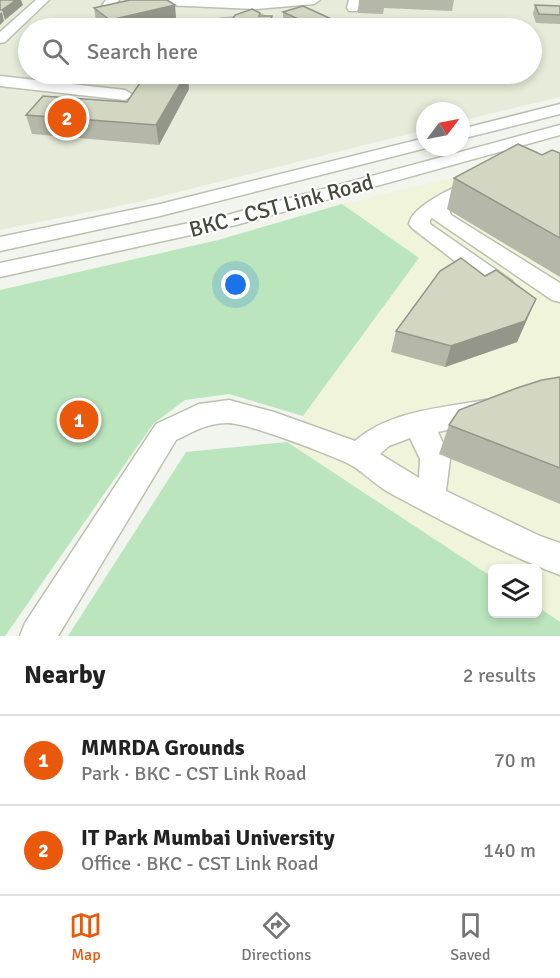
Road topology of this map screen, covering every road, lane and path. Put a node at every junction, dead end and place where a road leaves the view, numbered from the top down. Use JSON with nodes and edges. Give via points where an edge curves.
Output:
{"nodes":[{"id":1,"x":43,"y":0,"type":"edge"},
{"id":2,"x":113,"y":0,"type":"edge"},
{"id":3,"x":140,"y":0,"type":"edge"},
{"id":4,"x":147,"y":0,"type":"edge"},
{"id":5,"x":314,"y":0,"type":"edge"},
{"id":6,"x":288,"y":2,"type":"edge"},
{"id":7,"x":230,"y":4,"type":"junction"},
{"id":8,"x":268,"y":17,"type":"edge"},
{"id":9,"x":23,"y":18,"type":"edge"},
{"id":10,"x":222,"y":18,"type":"edge"},
{"id":11,"x":264,"y":18,"type":"edge"},
{"id":12,"x":18,"y":23,"type":"edge"},
{"id":13,"x":0,"y":39,"type":"edge"},
{"id":14,"x":0,"y":81,"type":"edge"},
{"id":15,"x":18,"y":83,"type":"edge"},
{"id":16,"x":27,"y":84,"type":"edge"},
{"id":17,"x":125,"y":95,"type":"dead end"},
{"id":18,"x":560,"y":109,"type":"edge"},
{"id":19,"x":517,"y":120,"type":"junction"},
{"id":20,"x":470,"y":132,"type":"edge"},
{"id":21,"x":550,"y":132,"type":"edge"},
{"id":22,"x":501,"y":144,"type":"junction"},
{"id":23,"x":416,"y":145,"type":"edge"},
{"id":24,"x":524,"y":157,"type":"edge"},
{"id":25,"x":495,"y":176,"type":"edge"},
{"id":26,"x":437,"y":206,"type":"junction"},
{"id":27,"x":0,"y":244,"type":"edge"},
{"id":28,"x":0,"y":270,"type":"edge"},
{"id":29,"x":504,"y":286,"type":"edge"},
{"id":30,"x":560,"y":294,"type":"edge"},
{"id":31,"x":515,"y":405,"type":"edge"},
{"id":32,"x":417,"y":425,"type":"junction"},
{"id":33,"x":359,"y":455,"type":"junction"},
{"id":34,"x":429,"y":498,"type":"junction"},
{"id":35,"x":560,"y":558,"type":"edge"},
{"id":36,"x":38,"y":636,"type":"edge"}],
"edges":[{"from":1,"to":9,"type":"street"},
{"from":2,"to":4,"type":"street","via":[[108,10],[119,14],[144,5]]},
{"from":3,"to":4,"type":"street"},
{"from":4,"to":7,"type":"street"},
{"from":5,"to":6,"type":"street"},
{"from":6,"to":7,"type":"street"},
{"from":7,"to":10,"type":"street"},
{"from":8,"to":11,"type":"street"},
{"from":12,"to":13,"type":"street"},
{"from":14,"to":15,"type":"street"},
{"from":16,"to":17,"type":"street"},
{"from":18,"to":19,"type":"street"},
{"from":19,"to":20,"type":"street"},
{"from":19,"to":21,"type":"street"},
{"from":21,"to":22,"type":"street","name":"BKC - CST Link Road"},
{"from":22,"to":24,"type":"street"},
{"from":22,"to":28,"type":"street","name":"BKC - CST Link Road","via":[[229,221]]},
{"from":23,"to":27,"type":"street","name":"BKC - CST Link Road","via":[[216,198]]},
{"from":25,"to":26,"type":"street"},
{"from":26,"to":29,"type":"street","via":[[420,218],[423,229]]},
{"from":26,"to":30,"type":"street","via":[[442,218]]},
{"from":31,"to":32,"type":"street"},
{"from":32,"to":33,"type":"street","via":[[379,437]]},
{"from":32,"to":34,"type":"street","via":[[437,461],[438,472]]},
{"from":33,"to":34,"type":"street"},
{"from":33,"to":36,"type":"street","via":[[229,411],[199,415],[166,432]]},
{"from":34,"to":35,"type":"street","via":[[533,549]]}]}
